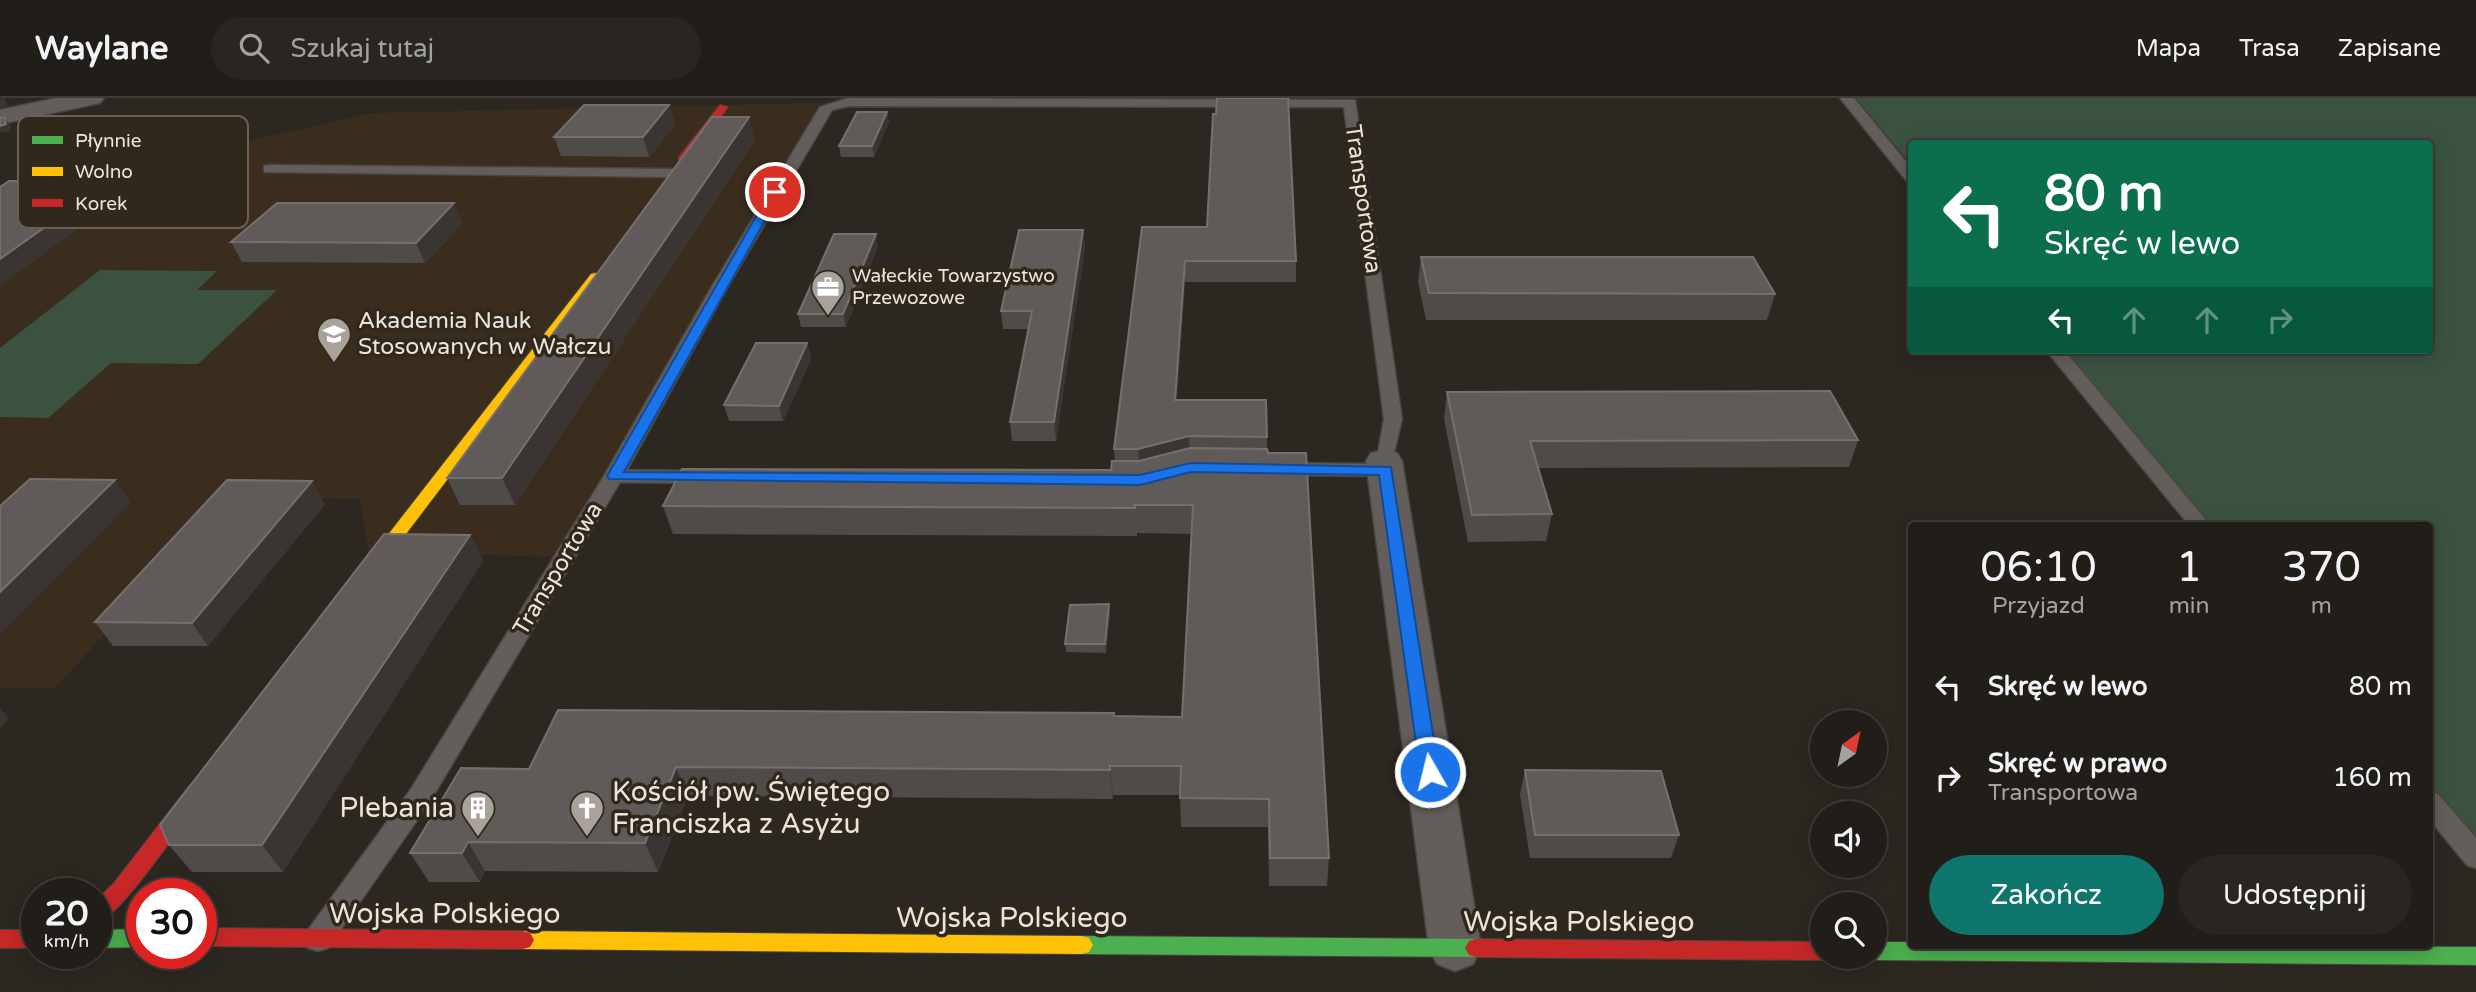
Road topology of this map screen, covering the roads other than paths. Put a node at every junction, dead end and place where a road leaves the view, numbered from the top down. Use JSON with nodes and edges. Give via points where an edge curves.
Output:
{"nodes":[{"id":1,"x":92,"y":98,"type":"edge"},
{"id":2,"x":1847,"y":98,"type":"edge"},
{"id":3,"x":723,"y":107,"type":"dead end"},
{"id":4,"x":0,"y":117,"type":"edge"},
{"id":5,"x":270,"y":170,"type":"dead end"},
{"id":6,"x":672,"y":173,"type":"junction"},
{"id":7,"x":1908,"y":173,"type":"edge"},
{"id":8,"x":657,"y":194,"type":"edge"},
{"id":9,"x":605,"y":264,"type":"edge"},
{"id":10,"x":2058,"y":354,"type":"edge"},
{"id":11,"x":1385,"y":466,"type":"junction"},
{"id":12,"x":1260,"y":468,"type":"edge"},
{"id":13,"x":614,"y":476,"type":"junction"},
{"id":14,"x":725,"y":477,"type":"edge"},
{"id":15,"x":2198,"y":522,"type":"edge"},
{"id":16,"x":351,"y":593,"type":"edge"},
{"id":17,"x":207,"y":777,"type":"edge"},
{"id":18,"x":2433,"y":806,"type":"edge"},
{"id":19,"x":2476,"y":857,"type":"edge"},
{"id":20,"x":112,"y":898,"type":"edge"},
{"id":21,"x":217,"y":937,"type":"edge"},
{"id":22,"x":0,"y":939,"type":"edge"},
{"id":23,"x":21,"y":939,"type":"edge"},
{"id":24,"x":318,"y":939,"type":"junction"},
{"id":25,"x":1455,"y":948,"type":"junction"},
{"id":26,"x":1810,"y":951,"type":"edge"},
{"id":27,"x":1887,"y":951,"type":"edge"},
{"id":28,"x":2476,"y":956,"type":"edge"}],
"edges":[{"from":1,"to":4,"type":"street"},
{"from":2,"to":7,"type":"lane"},
{"from":3,"to":6,"type":"main road"},
{"from":5,"to":6,"type":"lane"},
{"from":6,"to":8,"type":"main road"},
{"from":9,"to":16,"type":"main road"},
{"from":10,"to":15,"type":"lane"},
{"from":11,"to":12,"type":"lane"},
{"from":11,"to":13,"type":"lane","name":"Transportowa","via":[[1393,419],[1350,103],[849,102],[827,107],[817,120]]},
{"from":11,"to":25,"type":"street","name":"Transportowa"},
{"from":13,"to":14,"type":"lane"},
{"from":13,"to":24,"type":"lane","name":"Transportowa","via":[[420,796]]},
{"from":17,"to":20,"type":"main road"},
{"from":18,"to":19,"type":"lane"},
{"from":21,"to":24,"type":"main road","name":"Wojska Polskiego"},
{"from":22,"to":23,"type":"main road"},
{"from":24,"to":25,"type":"main road","name":"Wojska Polskiego"},
{"from":25,"to":26,"type":"main road","name":"Wojska Polskiego"},
{"from":27,"to":28,"type":"main road"}]}
